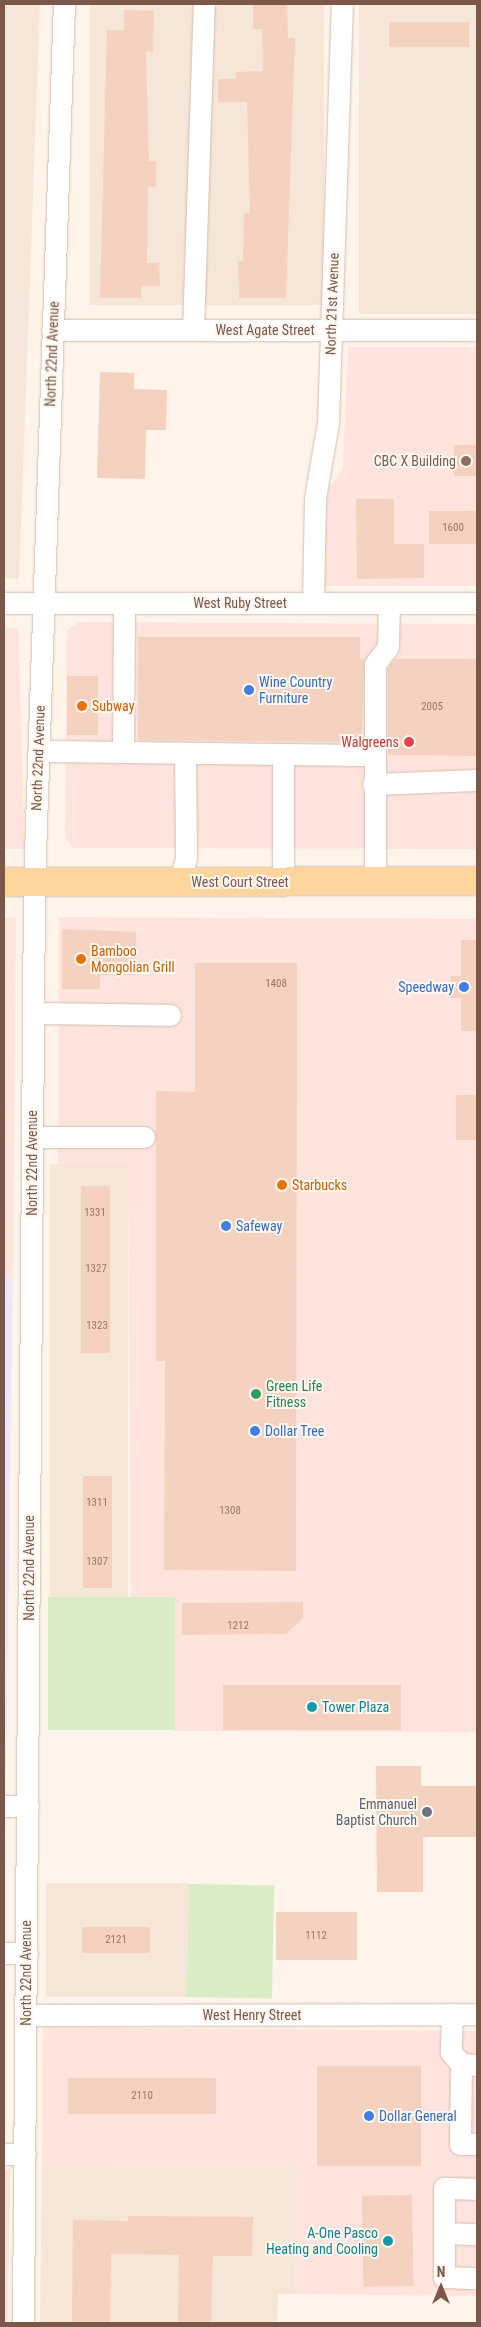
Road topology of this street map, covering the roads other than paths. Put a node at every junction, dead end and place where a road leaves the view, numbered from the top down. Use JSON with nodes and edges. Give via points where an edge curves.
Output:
{"nodes":[{"id":1,"x":64,"y":4,"type":"edge"},
{"id":2,"x":204,"y":4,"type":"edge"},
{"id":3,"x":342,"y":4,"type":"edge"},
{"id":4,"x":52,"y":330,"type":"junction"},
{"id":5,"x":193,"y":330,"type":"junction"},
{"id":6,"x":331,"y":330,"type":"junction"},
{"id":7,"x":477,"y":330,"type":"edge"},
{"id":8,"x":4,"y":603,"type":"edge"},
{"id":9,"x":43,"y":603,"type":"junction"},
{"id":10,"x":124,"y":603,"type":"junction"},
{"id":11,"x":312,"y":603,"type":"junction"},
{"id":12,"x":389,"y":603,"type":"junction"},
{"id":13,"x":477,"y":603,"type":"edge"},
{"id":14,"x":39,"y":751,"type":"junction"},
{"id":15,"x":123,"y":752,"type":"junction"},
{"id":16,"x":185,"y":753,"type":"junction"},
{"id":17,"x":283,"y":754,"type":"junction"},
{"id":18,"x":372,"y":754,"type":"junction"},
{"id":19,"x":477,"y":780,"type":"edge"},
{"id":20,"x":373,"y":784,"type":"junction"},
{"id":21,"x":375,"y":881,"type":"junction"},
{"id":22,"x":477,"y":881,"type":"edge"},
{"id":23,"x":4,"y":882,"type":"edge"},
{"id":24,"x":180,"y":882,"type":"junction"},
{"id":25,"x":283,"y":882,"type":"junction"},
{"id":26,"x":34,"y":883,"type":"junction"},
{"id":27,"x":34,"y":1013,"type":"junction"},
{"id":28,"x":170,"y":1015,"type":"dead end"},
{"id":29,"x":33,"y":1136,"type":"junction"},
{"id":30,"x":144,"y":1136,"type":"dead end"},
{"id":31,"x":4,"y":1806,"type":"edge"},
{"id":32,"x":28,"y":1806,"type":"junction"},
{"id":33,"x":4,"y":1952,"type":"edge"},
{"id":34,"x":27,"y":1953,"type":"junction"},
{"id":35,"x":452,"y":2014,"type":"junction"},
{"id":36,"x":477,"y":2014,"type":"edge"},
{"id":37,"x":26,"y":2015,"type":"junction"},
{"id":38,"x":469,"y":2064,"type":"edge"},
{"id":39,"x":477,"y":2144,"type":"edge"},
{"id":40,"x":4,"y":2154,"type":"edge"},
{"id":41,"x":25,"y":2154,"type":"junction"},
{"id":42,"x":477,"y":2189,"type":"edge"},
{"id":43,"x":444,"y":2233,"type":"junction"},
{"id":44,"x":477,"y":2234,"type":"edge"},
{"id":45,"x":477,"y":2278,"type":"edge"},
{"id":46,"x":23,"y":2323,"type":"edge"}],
"edges":[{"from":1,"to":4,"type":"street","name":"North 22nd Avenue"},
{"from":2,"to":5,"type":"street"},
{"from":3,"to":6,"type":"street","name":"North 21st Avenue"},
{"from":4,"to":5,"type":"street","name":"West Agate Street"},
{"from":4,"to":9,"type":"street","name":"North 22nd Avenue"},
{"from":5,"to":6,"type":"street","name":"West Agate Street"},
{"from":6,"to":7,"type":"street","name":"West Agate Street"},
{"from":6,"to":11,"type":"street","name":"North 21st Avenue","via":[[328,423],[315,498]]},
{"from":8,"to":9,"type":"street","name":"West Ruby Street"},
{"from":9,"to":10,"type":"street","name":"West Ruby Street"},
{"from":9,"to":14,"type":"street","name":"North 22nd Avenue"},
{"from":10,"to":11,"type":"street","name":"West Ruby Street"},
{"from":10,"to":15,"type":"street"},
{"from":11,"to":12,"type":"street","name":"West Ruby Street"},
{"from":12,"to":13,"type":"street","name":"West Ruby Street"},
{"from":12,"to":18,"type":"street","via":[[388,647],[376,664]]},
{"from":14,"to":15,"type":"street"},
{"from":14,"to":26,"type":"street","name":"North 22nd Avenue"},
{"from":15,"to":16,"type":"street"},
{"from":16,"to":17,"type":"street"},
{"from":16,"to":24,"type":"street","via":[[186,858]]},
{"from":17,"to":18,"type":"street"},
{"from":17,"to":25,"type":"street"},
{"from":18,"to":20,"type":"street"},
{"from":19,"to":20,"type":"street"},
{"from":20,"to":21,"type":"street"},
{"from":21,"to":22,"type":"main road","name":"West Court Street"},
{"from":21,"to":25,"type":"main road","name":"West Court Street"},
{"from":23,"to":26,"type":"main road","name":"West Court Street"},
{"from":24,"to":25,"type":"main road","name":"West Court Street"},
{"from":24,"to":26,"type":"main road","name":"West Court Street"},
{"from":26,"to":27,"type":"street","name":"North 22nd Avenue"},
{"from":27,"to":28,"type":"street"},
{"from":27,"to":29,"type":"street","name":"North 22nd Avenue"},
{"from":29,"to":30,"type":"street"},
{"from":29,"to":32,"type":"street","name":"North 22nd Avenue"},
{"from":31,"to":32,"type":"street"},
{"from":32,"to":34,"type":"street","name":"North 22nd Avenue"},
{"from":33,"to":34,"type":"street"},
{"from":34,"to":37,"type":"street","name":"North 22nd Avenue"},
{"from":35,"to":36,"type":"street","name":"West Henry Street"},
{"from":35,"to":37,"type":"street","name":"West Henry Street"},
{"from":35,"to":38,"type":"street","via":[[451,2052]]},
{"from":37,"to":41,"type":"street","name":"North 22nd Avenue"},
{"from":38,"to":39,"type":"street","via":[[460,2144]]},
{"from":40,"to":41,"type":"street"},
{"from":41,"to":46,"type":"street","name":"North 22nd Avenue"},
{"from":42,"to":43,"type":"street","via":[[444,2188]]},
{"from":43,"to":44,"type":"street"},
{"from":43,"to":45,"type":"street","via":[[444,2277]]}]}
